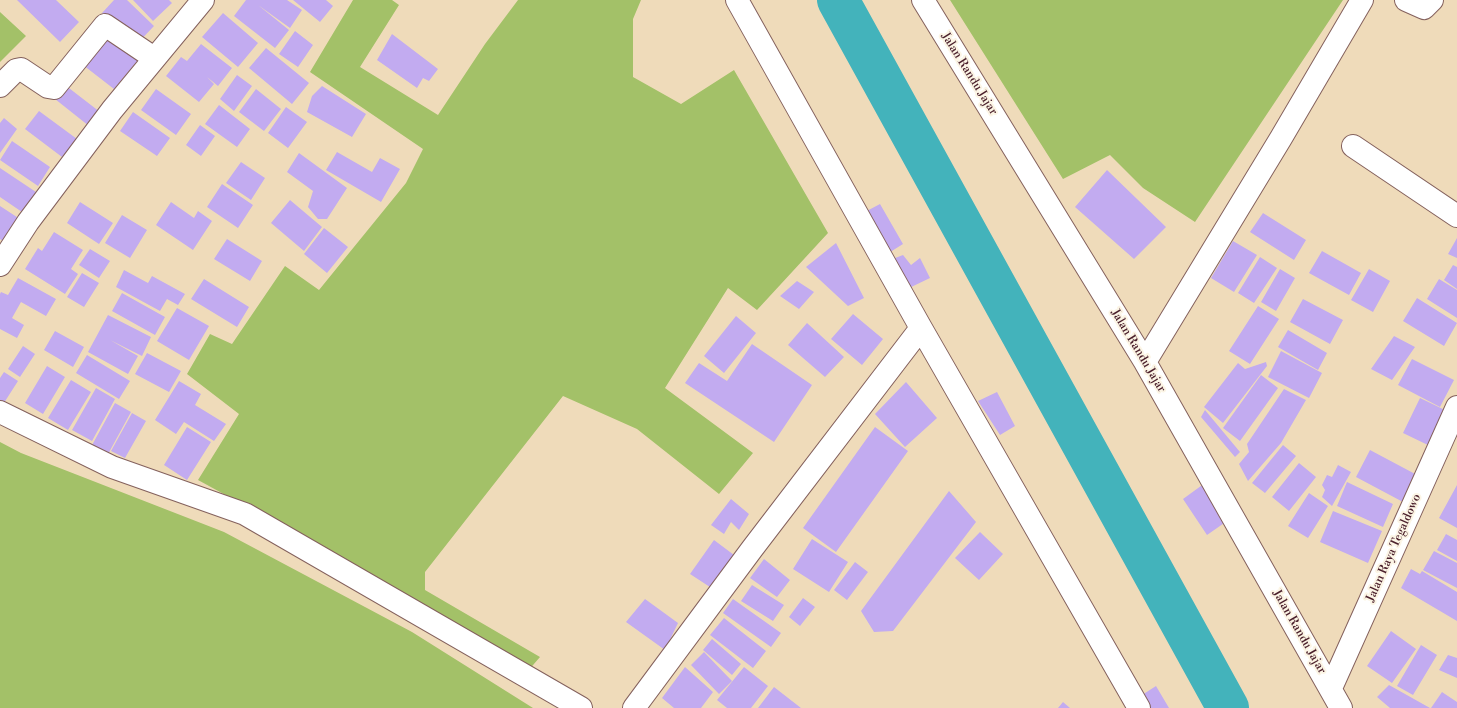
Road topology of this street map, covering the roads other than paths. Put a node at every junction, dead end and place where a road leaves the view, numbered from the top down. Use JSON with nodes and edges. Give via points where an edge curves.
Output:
{"nodes":[{"id":1,"x":204,"y":0,"type":"edge"},
{"id":2,"x":737,"y":0,"type":"edge"},
{"id":3,"x":923,"y":0,"type":"edge"},
{"id":4,"x":1362,"y":0,"type":"edge"},
{"id":5,"x":1406,"y":0,"type":"edge"},
{"id":6,"x":1432,"y":0,"type":"edge"},
{"id":7,"x":154,"y":58,"type":"junction"},
{"id":8,"x":0,"y":86,"type":"edge"},
{"id":9,"x":1353,"y":146,"type":"dead end"},
{"id":10,"x":1457,"y":216,"type":"edge"},
{"id":11,"x":0,"y":265,"type":"edge"},
{"id":12,"x":921,"y":328,"type":"junction"},
{"id":13,"x":1145,"y":362,"type":"junction"},
{"id":14,"x":1457,"y":407,"type":"edge"},
{"id":15,"x":0,"y":412,"type":"edge"},
{"id":16,"x":1331,"y":688,"type":"junction"},
{"id":17,"x":581,"y":708,"type":"edge"},
{"id":18,"x":634,"y":708,"type":"edge"},
{"id":19,"x":1139,"y":708,"type":"edge"},
{"id":20,"x":1341,"y":708,"type":"edge"}],
"edges":[{"from":1,"to":7,"type":"street"},
{"from":2,"to":12,"type":"street"},
{"from":3,"to":13,"type":"street","name":"Jalan Randu Jajar"},
{"from":4,"to":13,"type":"street"},
{"from":5,"to":6,"type":"street","via":[[1424,8]]},
{"from":7,"to":8,"type":"street","via":[[105,25],[54,88],[48,87],[21,69],[16,70]]},
{"from":7,"to":11,"type":"street","via":[[28,222]]},
{"from":9,"to":10,"type":"street"},
{"from":12,"to":18,"type":"street"},
{"from":12,"to":19,"type":"street"},
{"from":13,"to":16,"type":"street","name":"Jalan Randu Jajar"},
{"from":14,"to":16,"type":"street","name":"Jalan Raya Tegaldowo"},
{"from":15,"to":17,"type":"street","via":[[112,466],[244,514]]},
{"from":16,"to":20,"type":"street","name":"Jalan Randu Jajar"}]}
